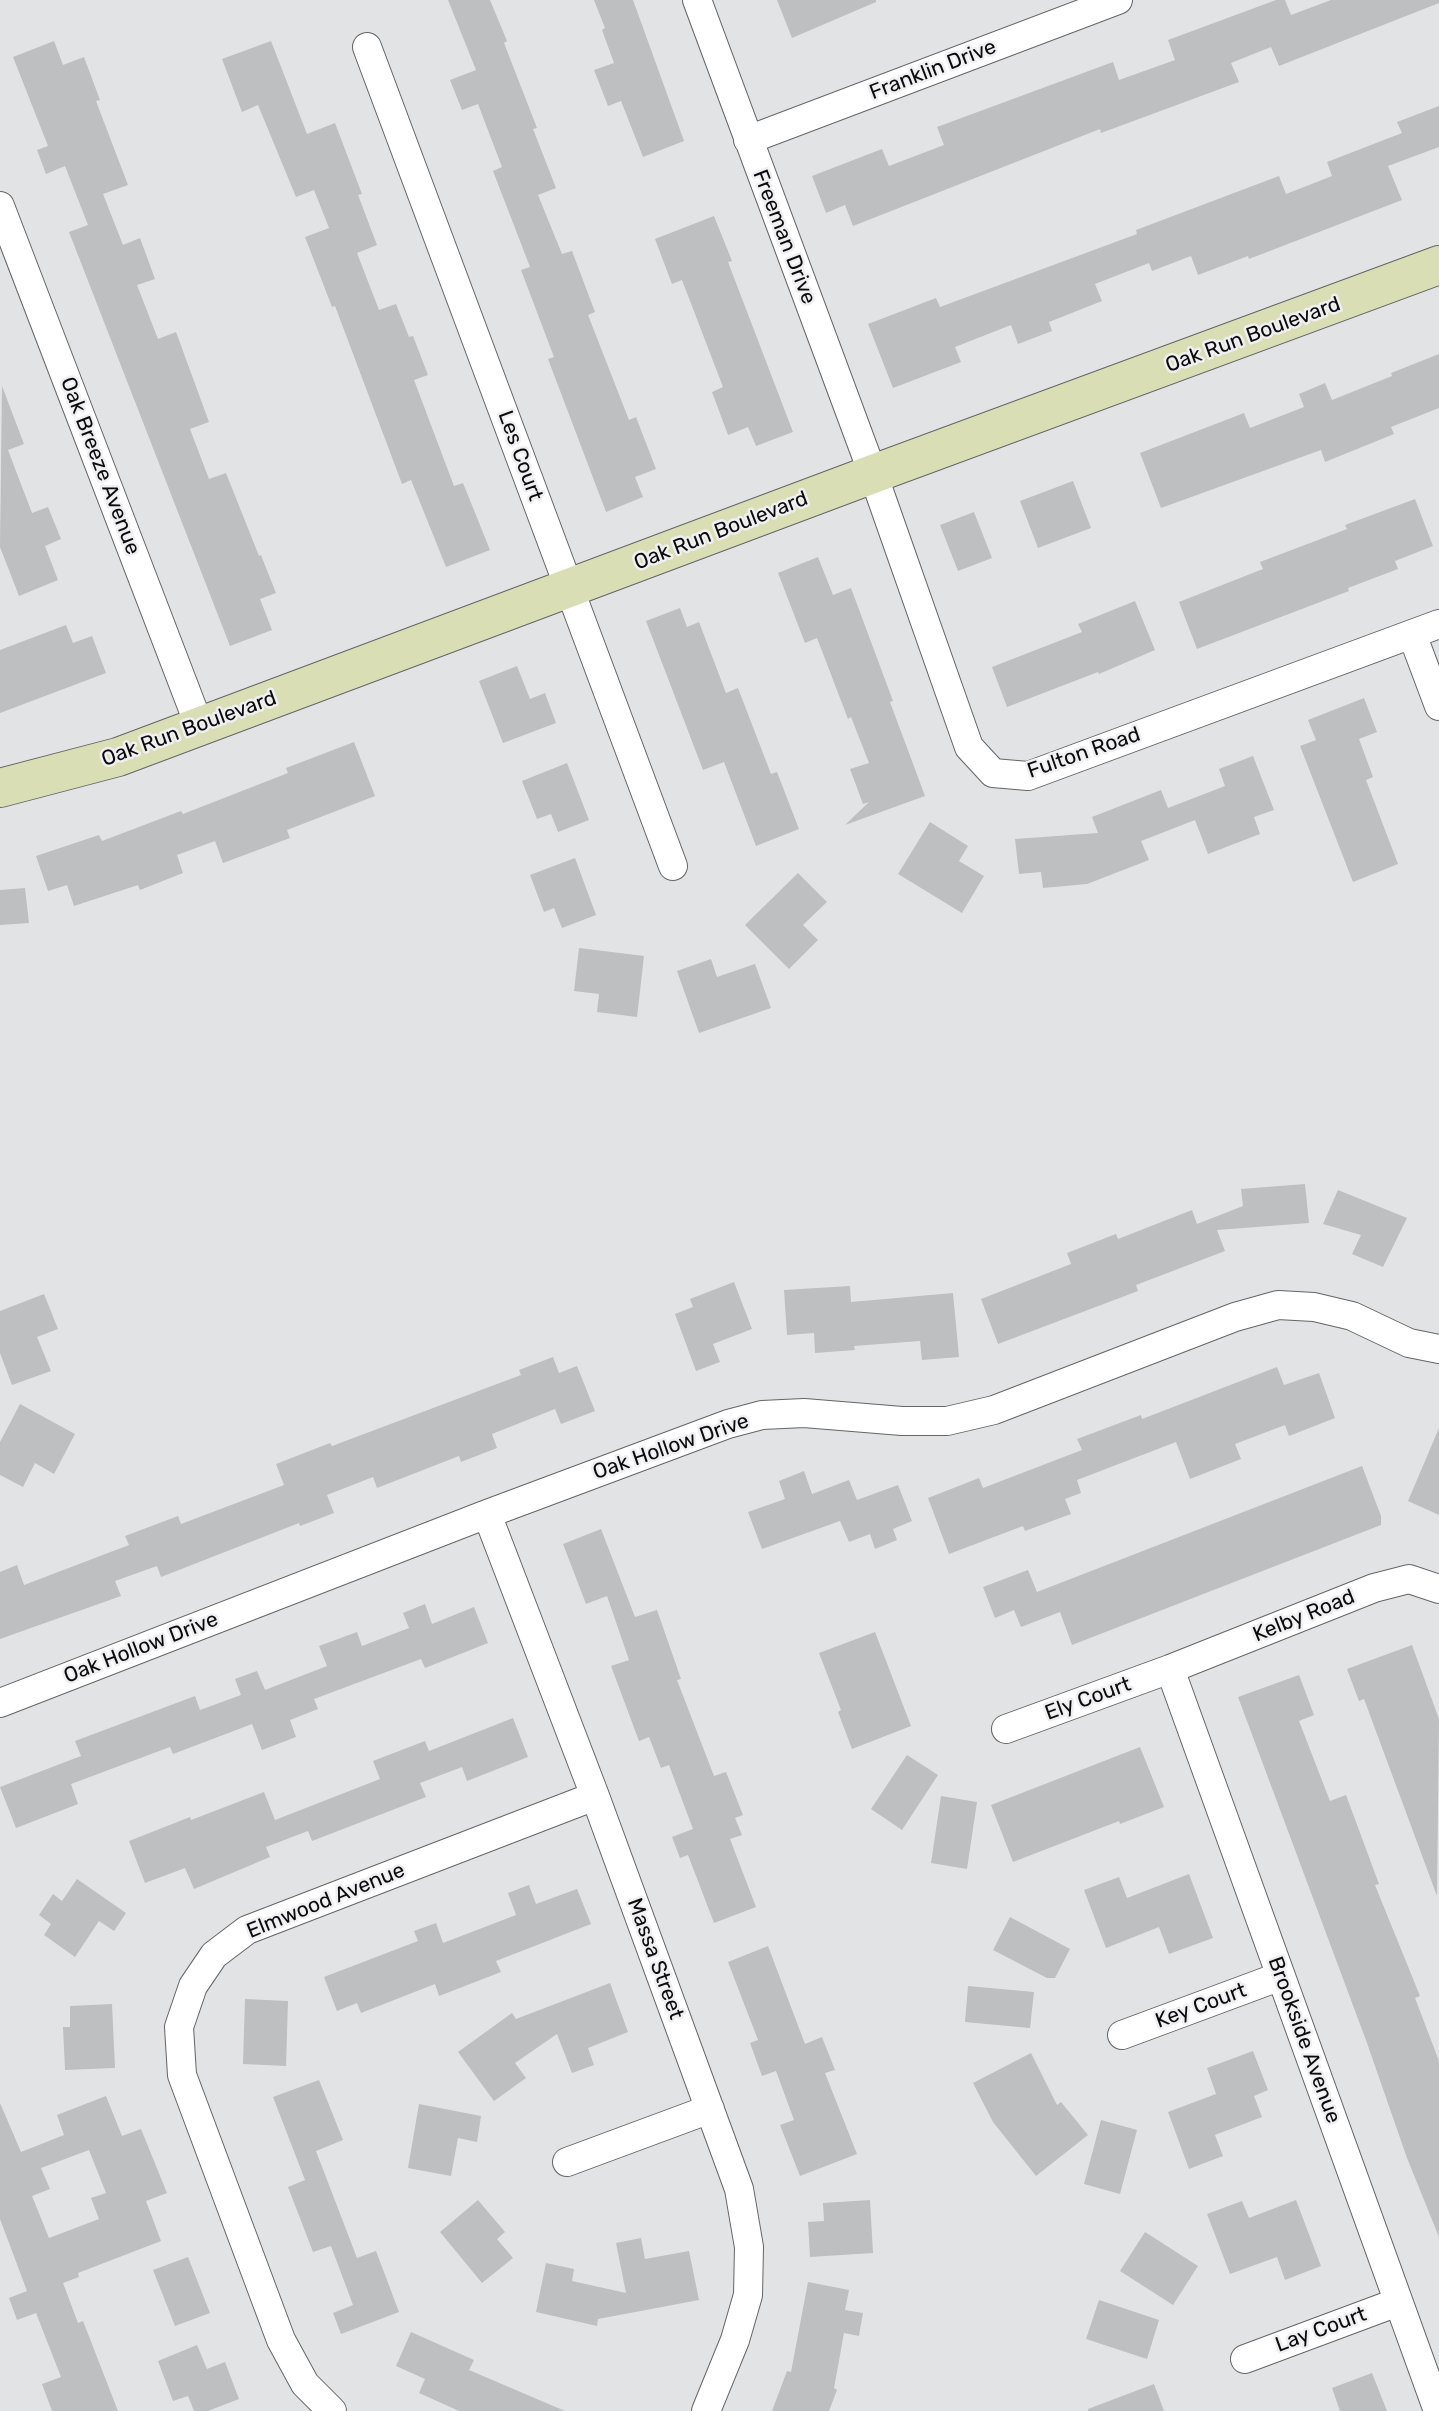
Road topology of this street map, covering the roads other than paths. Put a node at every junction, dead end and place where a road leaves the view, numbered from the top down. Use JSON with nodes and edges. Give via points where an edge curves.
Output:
{"nodes":[{"id":1,"x":697,"y":0,"type":"edge"},
{"id":2,"x":1118,"y":0,"type":"edge"},
{"id":3,"x":367,"y":47,"type":"dead end"},
{"id":4,"x":748,"y":140,"type":"junction"},
{"id":5,"x":0,"y":206,"type":"edge"},
{"id":6,"x":1439,"y":265,"type":"edge"},
{"id":7,"x":873,"y":474,"type":"junction"},
{"id":8,"x":570,"y":589,"type":"junction"},
{"id":9,"x":1439,"y":624,"type":"edge"},
{"id":10,"x":1412,"y":634,"type":"junction"},
{"id":11,"x":1439,"y":706,"type":"edge"},
{"id":12,"x":200,"y":726,"type":"junction"},
{"id":13,"x":0,"y":788,"type":"edge"},
{"id":14,"x":673,"y":866,"type":"dead end"},
{"id":15,"x":1439,"y":1349,"type":"edge"},
{"id":16,"x":487,"y":1514,"type":"junction"},
{"id":17,"x":1439,"y":1589,"type":"edge"},
{"id":18,"x":1170,"y":1669,"type":"junction"},
{"id":19,"x":0,"y":1703,"type":"edge"},
{"id":20,"x":1006,"y":1730,"type":"dead end"},
{"id":21,"x":595,"y":1796,"type":"junction"},
{"id":22,"x":1281,"y":1976,"type":"junction"},
{"id":23,"x":1122,"y":2035,"type":"dead end"},
{"id":24,"x":710,"y":2109,"type":"junction"},
{"id":25,"x":568,"y":2162,"type":"dead end"},
{"id":26,"x":1398,"y":2302,"type":"junction"},
{"id":27,"x":1245,"y":2359,"type":"dead end"},
{"id":28,"x":332,"y":2411,"type":"edge"},
{"id":29,"x":706,"y":2411,"type":"edge"},
{"id":30,"x":1438,"y":2411,"type":"edge"}],
"edges":[{"from":1,"to":4,"type":"street","name":"Freeman Drive"},
{"from":2,"to":4,"type":"street","name":"Franklin Drive"},
{"from":3,"to":8,"type":"street","name":"Les Court"},
{"from":4,"to":7,"type":"street","name":"Freeman Drive"},
{"from":5,"to":12,"type":"street","name":"Oak Breeze Avenue"},
{"from":6,"to":7,"type":"street","name":"Oak Run Boulevard"},
{"from":7,"to":8,"type":"street","name":"Oak Run Boulevard"},
{"from":7,"to":10,"type":"street","name":"Fulton Road","via":[[969,747],[993,773],[1028,776]]},
{"from":8,"to":12,"type":"street","name":"Oak Run Boulevard"},
{"from":8,"to":14,"type":"street","name":"Les Court"},
{"from":9,"to":10,"type":"street","name":"Fulton Road"},
{"from":10,"to":11,"type":"street"},
{"from":12,"to":13,"type":"street","name":"Oak Run Boulevard","via":[[118,757]]},
{"from":15,"to":16,"type":"street","name":"Oak Hollow Drive","via":[[1409,1343],[1352,1316],[1278,1305],[1235,1317],[994,1410],[947,1421],[762,1415]]},
{"from":16,"to":19,"type":"street","name":"Oak Hollow Drive"},
{"from":16,"to":21,"type":"street","name":"Massa Street"},
{"from":17,"to":18,"type":"street","name":"Kelby Road","via":[[1409,1579],[1374,1588]]},
{"from":18,"to":20,"type":"street","name":"Ely Court"},
{"from":18,"to":22,"type":"street","name":"Brookside Avenue"},
{"from":21,"to":24,"type":"street","name":"Massa Street"},
{"from":21,"to":28,"type":"street","name":"Elmwood Avenue","via":[[247,1930],[214,1955],[193,1986],[179,2027],[182,2076],[281,2340],[305,2384]]},
{"from":22,"to":23,"type":"street","name":"Key Court"},
{"from":22,"to":26,"type":"street","name":"Brookside Avenue"},
{"from":24,"to":25,"type":"street"},
{"from":24,"to":29,"type":"street","name":"Massa Street","via":[[739,2189],[748,2247],[748,2295]]},
{"from":26,"to":27,"type":"street","name":"Lay Court"},
{"from":26,"to":30,"type":"street","name":"Brookside Avenue"}]}
